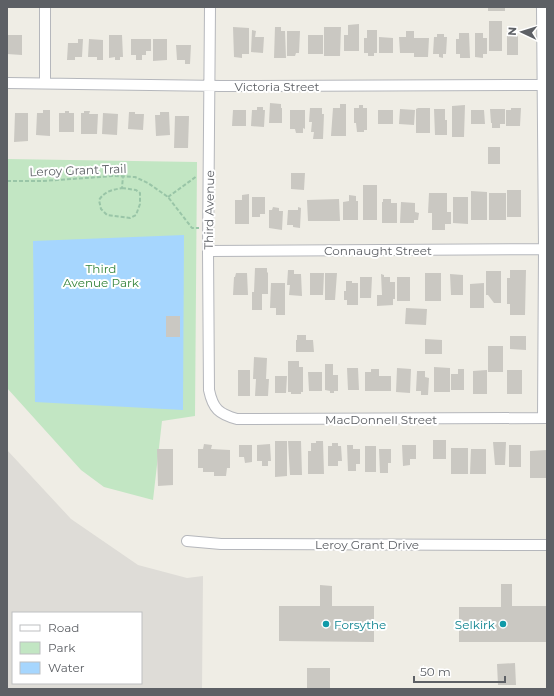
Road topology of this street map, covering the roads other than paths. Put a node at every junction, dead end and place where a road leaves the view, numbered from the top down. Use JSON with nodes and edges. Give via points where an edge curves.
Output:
{"nodes":[{"id":1,"x":45,"y":7,"type":"edge"},
{"id":2,"x":210,"y":7,"type":"edge"},
{"id":3,"x":542,"y":7,"type":"edge"},
{"id":4,"x":7,"y":82,"type":"edge"},
{"id":5,"x":45,"y":83,"type":"junction"},
{"id":6,"x":544,"y":85,"type":"edge"},
{"id":7,"x":210,"y":86,"type":"junction"},
{"id":8,"x":546,"y":249,"type":"edge"},
{"id":9,"x":208,"y":252,"type":"junction"},
{"id":10,"x":217,"y":410,"type":"joint"},
{"id":11,"x":545,"y":418,"type":"edge"},
{"id":12,"x":187,"y":541,"type":"dead end"},
{"id":13,"x":547,"y":545,"type":"edge"}],
"edges":[{"from":1,"to":5,"type":"street"},
{"from":2,"to":7,"type":"street","name":"Third Avenue"},
{"from":3,"to":6,"type":"street"},
{"from":4,"to":5,"type":"street","name":"Victoria Street"},
{"from":5,"to":7,"type":"street","name":"Victoria Street"},
{"from":6,"to":7,"type":"street","name":"Victoria Street"},
{"from":6,"to":8,"type":"street"},
{"from":7,"to":9,"type":"street","name":"Third Avenue"},
{"from":8,"to":9,"type":"street","name":"Connaught Street"},
{"from":8,"to":11,"type":"street"},
{"from":9,"to":10,"type":"street","name":"Third Avenue","via":[[209,390],[211,401]]},
{"from":10,"to":11,"type":"street","name":"MacDonnell Street","via":[[237,420]]},
{"from":12,"to":13,"type":"street","name":"Leroy Grant Drive","via":[[221,544]]}]}
